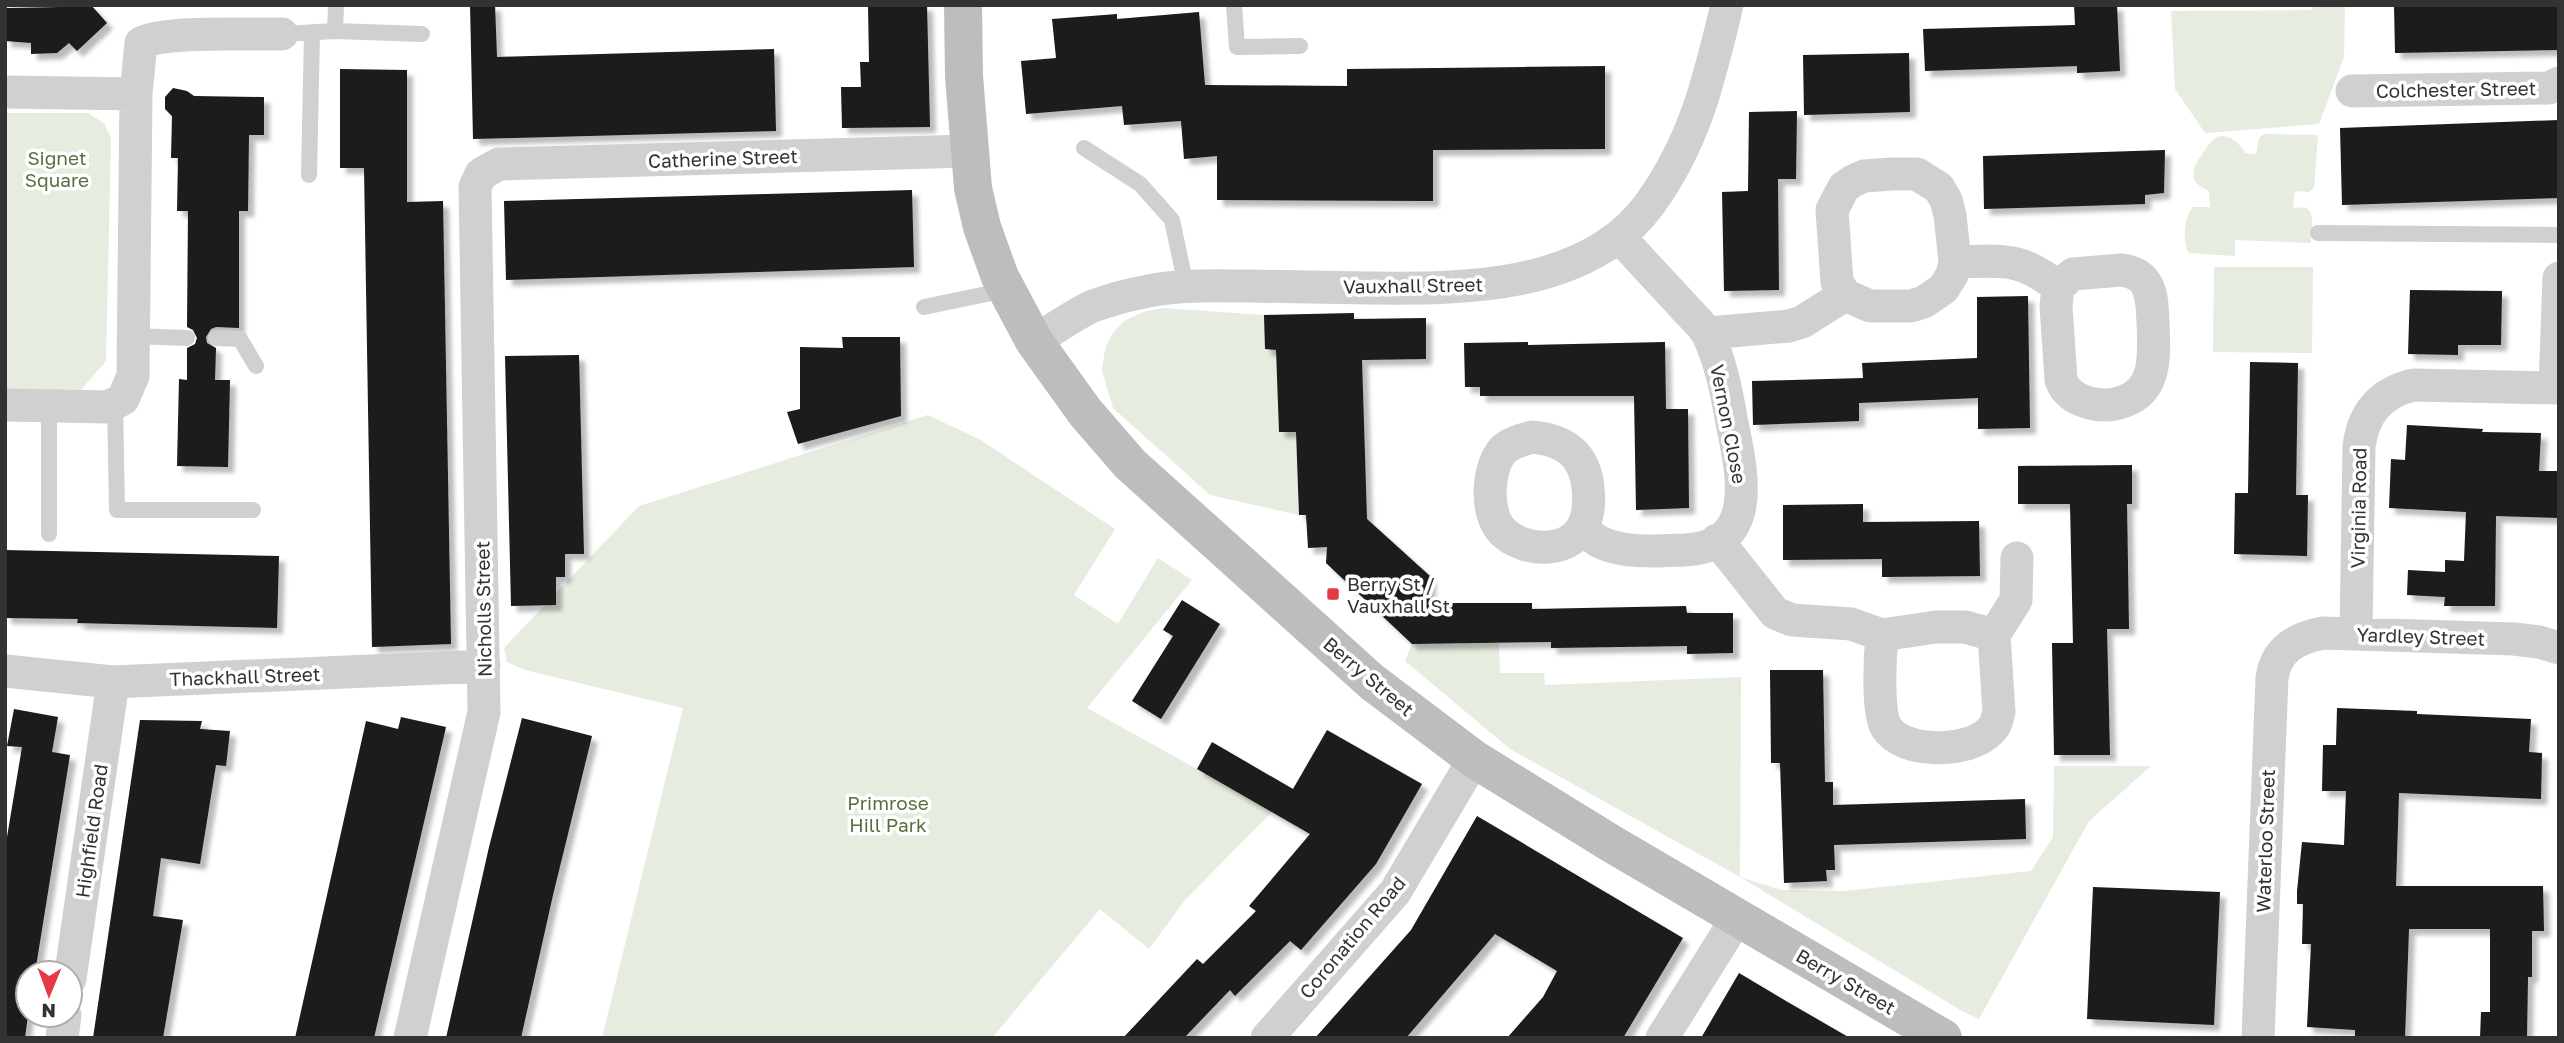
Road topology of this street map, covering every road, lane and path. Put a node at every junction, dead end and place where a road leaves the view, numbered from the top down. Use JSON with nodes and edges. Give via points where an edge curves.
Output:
{"nodes":[{"id":1,"x":336,"y":5,"type":"edge"},
{"id":2,"x":962,"y":5,"type":"edge"},
{"id":3,"x":1234,"y":5,"type":"edge"},
{"id":4,"x":1727,"y":5,"type":"edge"},
{"id":5,"x":335,"y":31,"type":"junction"},
{"id":6,"x":297,"y":33,"type":"junction"},
{"id":7,"x":422,"y":34,"type":"dead end"},
{"id":8,"x":1300,"y":47,"type":"dead end"},
{"id":9,"x":2559,"y":83,"type":"edge"},
{"id":10,"x":2352,"y":91,"type":"dead end"},
{"id":11,"x":5,"y":92,"type":"edge"},
{"id":12,"x":136,"y":94,"type":"junction"},
{"id":13,"x":1084,"y":148,"type":"dead end"},
{"id":14,"x":969,"y":150,"type":"junction"},
{"id":15,"x":481,"y":174,"type":"joint"},
{"id":16,"x":309,"y":175,"type":"dead end"},
{"id":17,"x":2318,"y":233,"type":"dead end"},
{"id":18,"x":2559,"y":235,"type":"edge"},
{"id":19,"x":1619,"y":236,"type":"junction"},
{"id":20,"x":1955,"y":261,"type":"junction"},
{"id":21,"x":2559,"y":278,"type":"edge"},
{"id":22,"x":1185,"y":286,"type":"junction"},
{"id":23,"x":2058,"y":287,"type":"dead end"},
{"id":24,"x":1006,"y":290,"type":"junction"},
{"id":25,"x":1845,"y":295,"type":"junction"},
{"id":26,"x":924,"y":307,"type":"dead end"},
{"id":27,"x":1708,"y":333,"type":"junction"},
{"id":28,"x":134,"y":336,"type":"junction"},
{"id":29,"x":187,"y":338,"type":"dead end"},
{"id":30,"x":216,"y":338,"type":"dead end"},
{"id":31,"x":1034,"y":341,"type":"junction"},
{"id":32,"x":256,"y":366,"type":"dead end"},
{"id":33,"x":2557,"y":388,"type":"edge"},
{"id":34,"x":115,"y":403,"type":"junction"},
{"id":35,"x":5,"y":405,"type":"edge"},
{"id":36,"x":49,"y":407,"type":"junction"},
{"id":37,"x":253,"y":510,"type":"dead end"},
{"id":38,"x":1583,"y":529,"type":"dead end"},
{"id":39,"x":49,"y":534,"type":"dead end"},
{"id":40,"x":1717,"y":540,"type":"junction"},
{"id":41,"x":2017,"y":558,"type":"dead end"},
{"id":42,"x":2356,"y":633,"type":"junction"},
{"id":43,"x":1882,"y":635,"type":"junction"},
{"id":44,"x":1994,"y":635,"type":"junction"},
{"id":45,"x":2285,"y":648,"type":"joint"},
{"id":46,"x":2559,"y":648,"type":"edge"},
{"id":47,"x":484,"y":666,"type":"junction"},
{"id":48,"x":5,"y":671,"type":"edge"},
{"id":49,"x":113,"y":682,"type":"junction"},
{"id":50,"x":1474,"y":759,"type":"junction"},
{"id":51,"x":1737,"y":918,"type":"junction"},
{"id":52,"x":73,"y":959,"type":"edge"},
{"id":53,"x":410,"y":1038,"type":"edge"},
{"id":54,"x":1268,"y":1038,"type":"edge"},
{"id":55,"x":1662,"y":1038,"type":"edge"},
{"id":56,"x":1943,"y":1038,"type":"edge"},
{"id":57,"x":2258,"y":1038,"type":"edge"}],
"edges":[{"from":1,"to":5,"type":"lane"},
{"from":2,"to":14,"type":"street","name":"Berry Street"},
{"from":3,"to":8,"type":"lane","via":[[1237,47]]},
{"from":4,"to":19,"type":"street","name":"Vauxhall Street","via":[[1691,133],[1647,208]]},
{"from":5,"to":6,"type":"lane"},
{"from":5,"to":7,"type":"lane"},
{"from":6,"to":12,"type":"street","via":[[151,37],[141,43]]},
{"from":6,"to":16,"type":"lane"},
{"from":9,"to":10,"type":"street","name":"Colchester Street","via":[[2549,88]]},
{"from":11,"to":12,"type":"street"},
{"from":12,"to":28,"type":"street"},
{"from":13,"to":22,"type":"lane","via":[[1140,184],[1172,220]]},
{"from":14,"to":15,"type":"street","name":"Catherine Street","via":[[499,164]]},
{"from":14,"to":24,"type":"street","name":"Berry Street","via":[[982,227]]},
{"from":15,"to":47,"type":"street","name":"Nicholls Street","via":[[475,187]]},
{"from":17,"to":18,"type":"lane"},
{"from":19,"to":22,"type":"street","name":"Vauxhall Street","via":[[1579,260],[1543,274],[1492,284],[1432,288]]},
{"from":19,"to":27,"type":"street","name":"Vernon Close"},
{"from":20,"to":23,"type":"street","via":[[2027,265]]},
{"from":20,"to":25,"type":"street","via":[[1943,289],[1924,302],[1870,306]]},
{"from":20,"to":25,"type":"street","via":[[1950,215],[1939,188],[1917,174],[1864,176],[1844,187],[1832,210],[1834,265]]},
{"from":21,"to":33,"type":"street","name":"Virginia Road"},
{"from":22,"to":31,"type":"street","name":"Vauxhall Street","via":[[1093,307]]},
{"from":24,"to":26,"type":"lane"},
{"from":24,"to":31,"type":"street","name":"Berry Street"},
{"from":25,"to":27,"type":"street","via":[[1789,327]]},
{"from":27,"to":40,"type":"street","name":"Vernon Close","via":[[1725,384],[1743,479],[1738,516]]},
{"from":28,"to":29,"type":"lane"},
{"from":28,"to":34,"type":"street","via":[[133,376],[123,399]]},
{"from":30,"to":32,"type":"lane","via":[[240,339]]},
{"from":31,"to":50,"type":"street","name":"Berry Street","via":[[1130,464],[1372,682]]},
{"from":33,"to":42,"type":"street","name":"Virginia Road","via":[[2413,385],[2395,390],[2371,411],[2359,447]]},
{"from":34,"to":36,"type":"street","via":[[107,407]]},
{"from":34,"to":37,"type":"lane","via":[[117,510]]},
{"from":35,"to":36,"type":"street"},
{"from":36,"to":39,"type":"lane"},
{"from":38,"to":40,"type":"street","via":[[1601,542],[1648,551],[1693,549]]},
{"from":40,"to":43,"type":"street","via":[[1774,613],[1792,620],[1851,624]]},
{"from":41,"to":44,"type":"street","via":[[2016,600]]},
{"from":42,"to":45,"type":"street","name":"Yardley Street","via":[[2307,636]]},
{"from":42,"to":46,"type":"street","name":"Yardley Street","via":[[2525,640]]},
{"from":43,"to":44,"type":"street","via":[[1965,627]]},
{"from":43,"to":44,"type":"street","via":[[1881,712],[1887,728],[1901,740],[1924,748],[1974,742],[1996,723]]},
{"from":45,"to":57,"type":"street","name":"Waterloo Street","via":[[2272,678]]},
{"from":47,"to":49,"type":"street","name":"Thackhall Street"},
{"from":47,"to":53,"type":"street","name":"Nicholls Street","via":[[484,712]]},
{"from":48,"to":49,"type":"street","name":"Thackhall Street"},
{"from":49,"to":52,"type":"street","name":"Highfield Road"},
{"from":50,"to":51,"type":"street","name":"Berry Street"},
{"from":50,"to":54,"type":"street","name":"Coronation Road","via":[[1395,892]]},
{"from":51,"to":55,"type":"street"},
{"from":51,"to":56,"type":"street","name":"Berry Street"}]}
